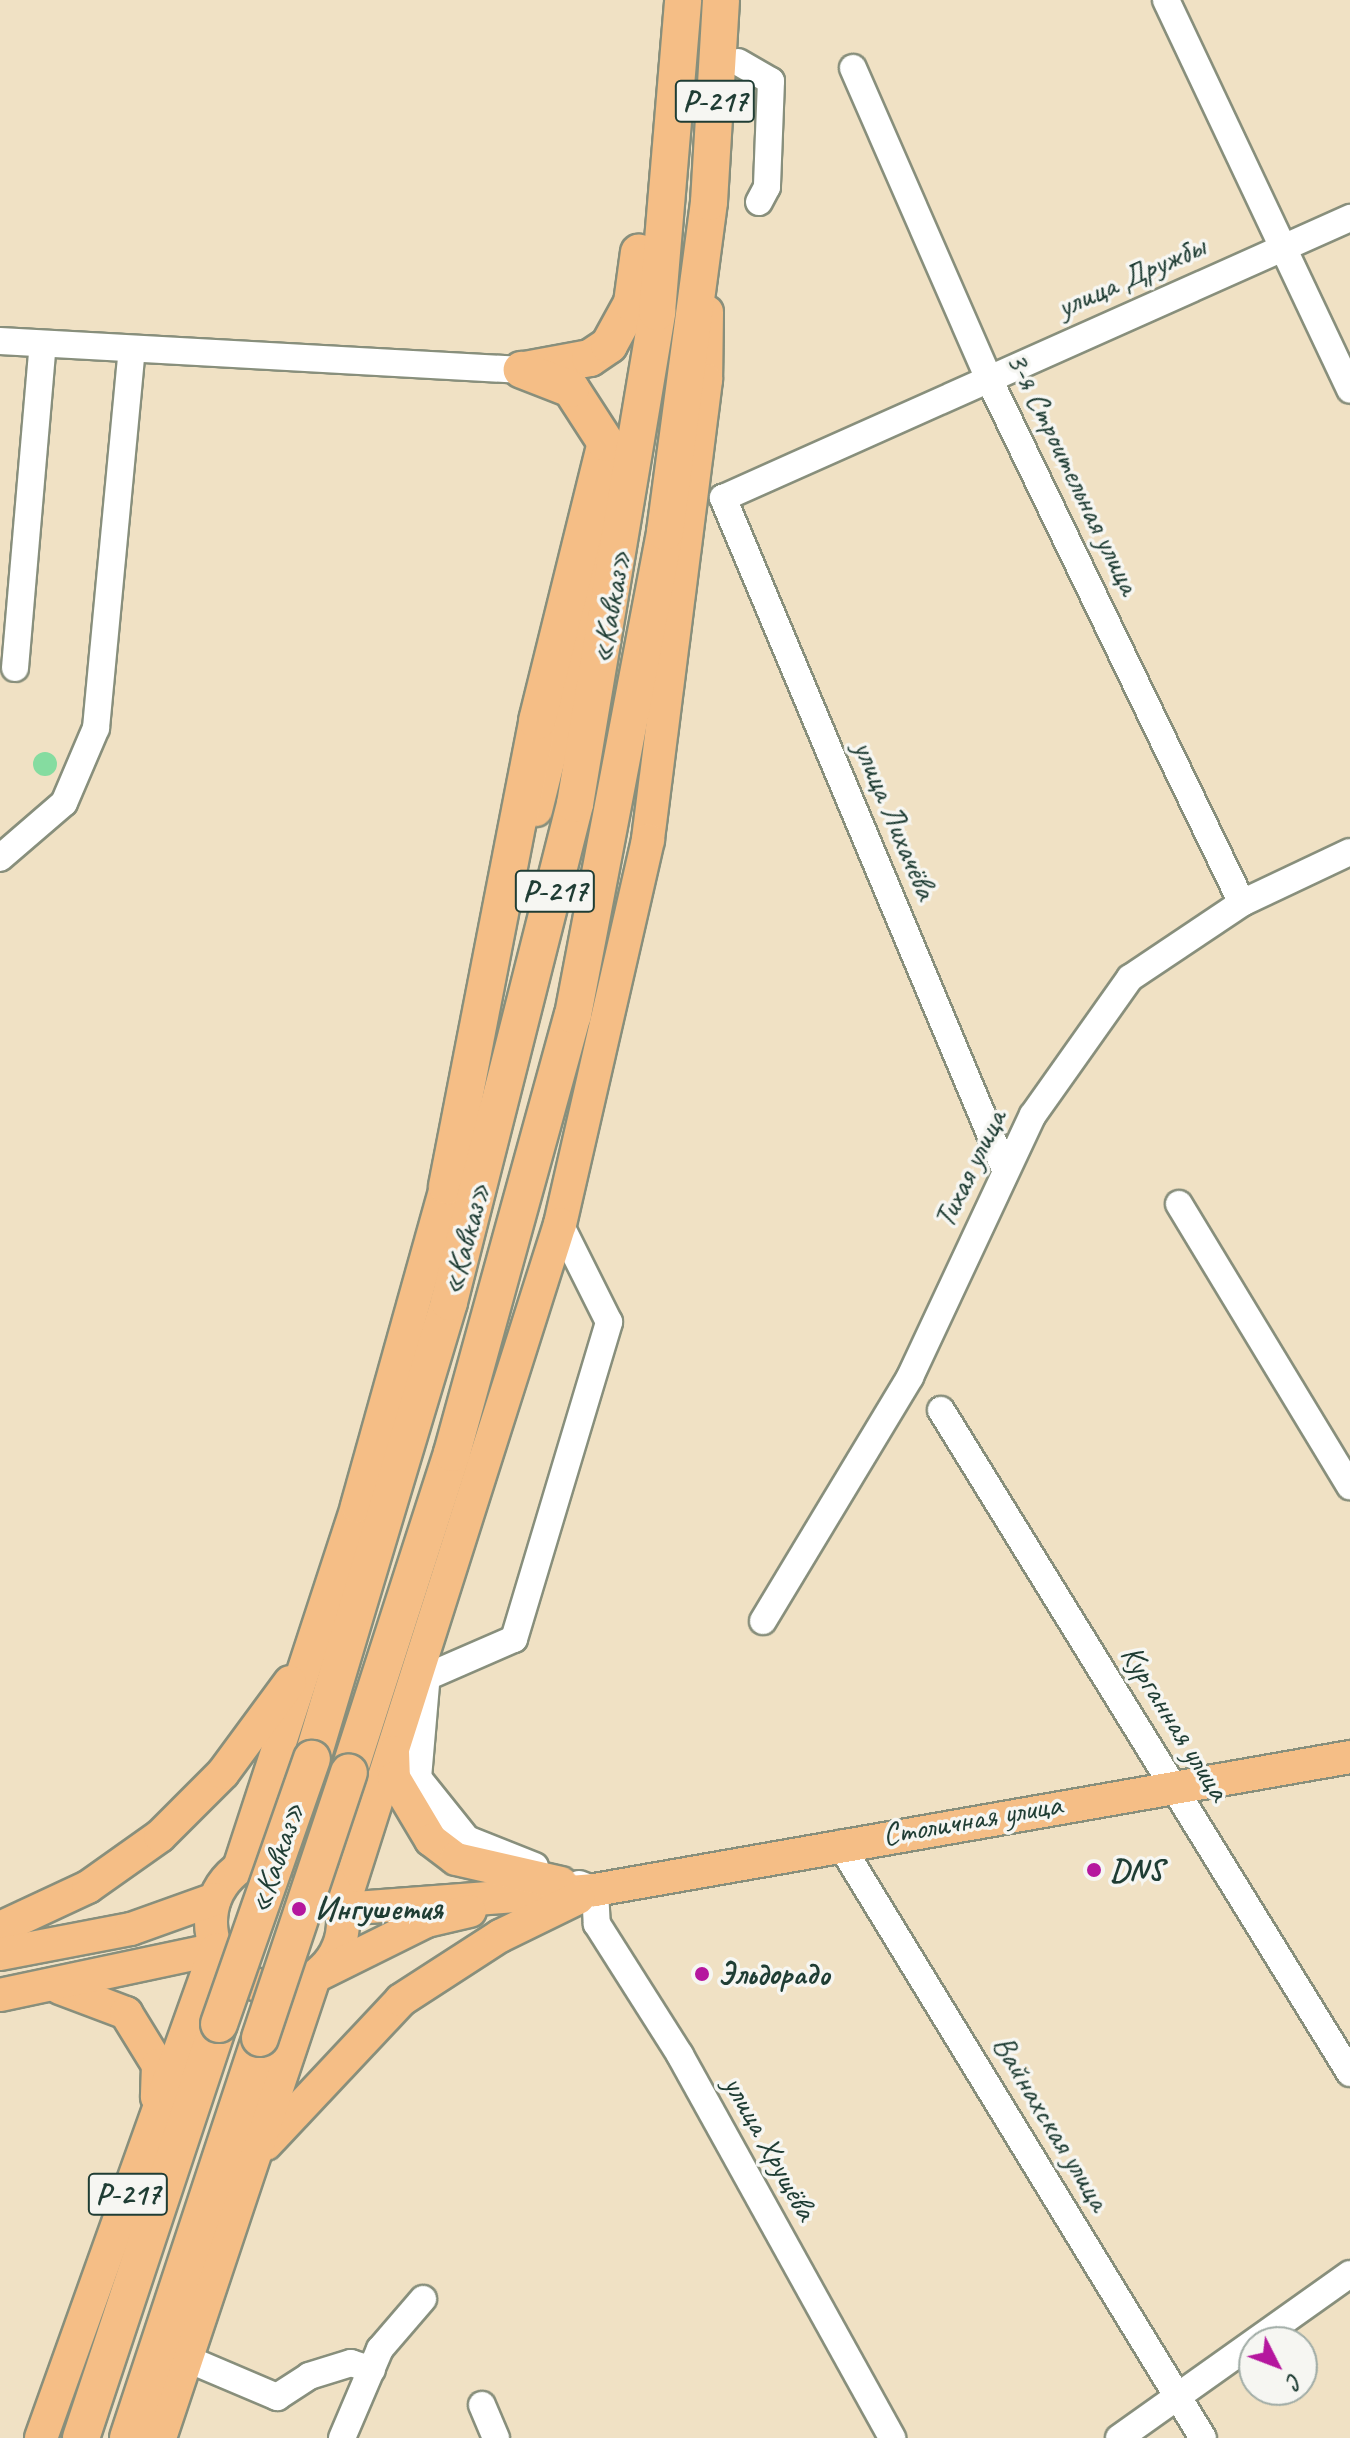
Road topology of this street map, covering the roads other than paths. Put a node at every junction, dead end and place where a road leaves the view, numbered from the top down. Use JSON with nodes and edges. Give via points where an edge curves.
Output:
{"nodes":[{"id":1,"x":666,"y":0,"type":"edge"},
{"id":2,"x":683,"y":0,"type":"edge"},
{"id":3,"x":721,"y":0,"type":"edge"},
{"id":4,"x":1166,"y":0,"type":"edge"},
{"id":5,"x":738,"y":62,"type":"dead end"},
{"id":6,"x":853,"y":68,"type":"dead end"},
{"id":7,"x":709,"y":202,"type":"junction"},
{"id":8,"x":759,"y":202,"type":"dead end"},
{"id":9,"x":1350,"y":218,"type":"edge"},
{"id":10,"x":1281,"y":246,"type":"junction"},
{"id":11,"x":0,"y":341,"type":"edge"},
{"id":12,"x":43,"y":344,"type":"junction"},
{"id":13,"x":132,"y":350,"type":"junction"},
{"id":14,"x":522,"y":370,"type":"junction"},
{"id":15,"x":649,"y":371,"type":"junction"},
{"id":16,"x":989,"y":379,"type":"junction"},
{"id":17,"x":1350,"y":390,"type":"edge"},
{"id":18,"x":723,"y":498,"type":"joint"},
{"id":19,"x":15,"y":668,"type":"dead end"},
{"id":20,"x":1350,"y":852,"type":"edge"},
{"id":21,"x":0,"y":858,"type":"edge"},
{"id":22,"x":1242,"y":903,"type":"junction"},
{"id":23,"x":1004,"y":1167,"type":"junction"},
{"id":24,"x":447,"y":1186,"type":"junction"},
{"id":25,"x":1179,"y":1204,"type":"dead end"},
{"id":26,"x":560,"y":1224,"type":"junction"},
{"id":27,"x":941,"y":1410,"type":"dead end"},
{"id":28,"x":1350,"y":1486,"type":"edge"},
{"id":29,"x":763,"y":1621,"type":"dead end"},
{"id":30,"x":311,"y":1653,"type":"junction"},
{"id":31,"x":420,"y":1678,"type":"junction"},
{"id":32,"x":392,"y":1746,"type":"junction"},
{"id":33,"x":1350,"y":1757,"type":"edge"},
{"id":34,"x":1174,"y":1784,"type":"junction"},
{"id":35,"x":840,"y":1844,"type":"junction"},
{"id":36,"x":239,"y":1868,"type":"junction"},
{"id":37,"x":595,"y":1890,"type":"junction"},
{"id":38,"x":552,"y":1895,"type":"junction"},
{"id":39,"x":215,"y":1899,"type":"junction"},
{"id":40,"x":342,"y":1909,"type":"junction"},
{"id":41,"x":0,"y":1928,"type":"edge"},
{"id":42,"x":216,"y":1949,"type":"junction"},
{"id":43,"x":0,"y":1954,"type":"edge"},
{"id":44,"x":314,"y":1977,"type":"junction"},
{"id":45,"x":53,"y":1987,"type":"junction"},
{"id":46,"x":0,"y":1995,"type":"edge"},
{"id":47,"x":1350,"y":2073,"type":"edge"},
{"id":48,"x":157,"y":2113,"type":"junction"},
{"id":49,"x":255,"y":2157,"type":"junction"},
{"id":50,"x":1350,"y":2274,"type":"edge"},
{"id":51,"x":423,"y":2299,"type":"dead end"},
{"id":52,"x":190,"y":2360,"type":"junction"},
{"id":53,"x":372,"y":2370,"type":"junction"},
{"id":54,"x":1178,"y":2395,"type":"junction"},
{"id":55,"x":482,"y":2405,"type":"dead end"},
{"id":56,"x":41,"y":2438,"type":"edge"},
{"id":57,"x":81,"y":2438,"type":"edge"},
{"id":58,"x":128,"y":2438,"type":"edge"},
{"id":59,"x":160,"y":2438,"type":"edge"},
{"id":60,"x":342,"y":2438,"type":"edge"},
{"id":61,"x":496,"y":2438,"type":"edge"},
{"id":62,"x":892,"y":2438,"type":"edge"},
{"id":63,"x":1119,"y":2438,"type":"edge"},
{"id":64,"x":1203,"y":2438,"type":"edge"}],
"edges":[{"from":1,"to":14,"type":"highway","via":[[632,303],[609,345],[590,358]]},
{"from":2,"to":15,"type":"highway","name":"«Кавказ»","number":"Р-217"},
{"from":3,"to":7,"type":"highway","name":"«Кавказ»","number":"Р-217"},
{"from":4,"to":10,"type":"street"},
{"from":5,"to":8,"type":"street","via":[[771,81],[767,187]]},
{"from":6,"to":16,"type":"street","name":"3-я Строительная улица"},
{"from":7,"to":26,"type":"main road","number":"Р-217","via":[[706,380],[648,840]]},
{"from":7,"to":58,"type":"highway","name":"«Кавказ»","number":"Р-217","bridge":true,"via":[[665,532],[573,1015],[452,1453]]},
{"from":9,"to":10,"type":"street","name":"улица Дружбы"},
{"from":10,"to":16,"type":"street","name":"улица Дружбы"},
{"from":10,"to":17,"type":"street"},
{"from":11,"to":12,"type":"street"},
{"from":12,"to":13,"type":"street"},
{"from":12,"to":19,"type":"street"},
{"from":13,"to":14,"type":"street"},
{"from":13,"to":21,"type":"street","via":[[96,728],[64,803]]},
{"from":14,"to":24,"type":"highway","via":[[571,389],[606,443],[537,721]]},
{"from":15,"to":24,"type":"main road","number":"Р-217","via":[[588,592]]},
{"from":15,"to":57,"type":"highway","name":"«Кавказ»","number":"Р-217","bridge":true,"via":[[575,804],[449,1302],[312,1759]]},
{"from":16,"to":18,"type":"street","name":"улица Дружбы"},
{"from":16,"to":22,"type":"street","name":"3-я Строительная улица"},
{"from":18,"to":23,"type":"street","name":"улица Лихачёва"},
{"from":20,"to":22,"type":"street","name":"Тихая улица"},
{"from":22,"to":23,"type":"street","name":"Тихая улица","via":[[1130,978]]},
{"from":23,"to":29,"type":"street","name":"Тихая улица","via":[[910,1377]]},
{"from":24,"to":30,"type":"main road","number":"Р-217"},
{"from":25,"to":28,"type":"street"},
{"from":26,"to":31,"type":"main road","number":"Р-217"},
{"from":26,"to":31,"type":"street","via":[[609,1322],[514,1639]]},
{"from":27,"to":34,"type":"street","name":"Курганная улица"},
{"from":30,"to":36,"type":"main road","number":"Р-217"},
{"from":30,"to":41,"type":"main road","number":"Р-217","via":[[231,1764],[160,1836],[88,1887]]},
{"from":31,"to":32,"type":"main road","number":"Р-217"},
{"from":31,"to":37,"type":"street","via":[[418,1778],[450,1823],[467,1839]]},
{"from":32,"to":37,"type":"main road","number":"Р-217","via":[[394,1778],[407,1808],[456,1859]]},
{"from":32,"to":40,"type":"main road","number":"Р-217"},
{"from":33,"to":34,"type":"main road","name":"Столичная улица"},
{"from":34,"to":35,"type":"main road","name":"Столичная улица"},
{"from":34,"to":47,"type":"street","name":"Курганная улица"},
{"from":35,"to":37,"type":"main road","name":"Столичная улица"},
{"from":35,"to":54,"type":"street","name":"Вайнахская улица"},
{"from":36,"to":39,"type":"main road"},
{"from":36,"to":40,"type":"main road","via":[[263,1858],[301,1861],[331,1885]]},
{"from":37,"to":38,"type":"main road"},
{"from":37,"to":49,"type":"main road","via":[[500,1936],[401,2000]]},
{"from":37,"to":62,"type":"street","name":"улица Хрущёва","via":[[597,1924],[680,2055]]},
{"from":38,"to":40,"type":"main road"},
{"from":38,"to":44,"type":"main road","via":[[427,1921]]},
{"from":39,"to":42,"type":"main road"},
{"from":39,"to":43,"type":"main road","via":[[98,1935]]},
{"from":40,"to":44,"type":"main road","via":[[338,1947]]},
{"from":42,"to":44,"type":"main road","via":[[231,1971],[265,1988]]},
{"from":42,"to":45,"type":"main road","number":"Р-217"},
{"from":42,"to":48,"type":"main road","number":"Р-217"},
{"from":44,"to":49,"type":"main road"},
{"from":45,"to":46,"type":"main road","number":"Р-217"},
{"from":45,"to":48,"type":"main road","number":"Р-217","via":[[98,1997],[145,2034],[158,2065]]},
{"from":48,"to":56,"type":"main road","number":"Р-217"},
{"from":49,"to":52,"type":"main road"},
{"from":50,"to":54,"type":"street"},
{"from":51,"to":53,"type":"street"},
{"from":52,"to":53,"type":"street","via":[[277,2397],[309,2376],[351,2363]]},
{"from":52,"to":59,"type":"main road"},
{"from":53,"to":60,"type":"street"},
{"from":54,"to":63,"type":"street"},
{"from":54,"to":64,"type":"street","name":"Вайнахская улица"},
{"from":55,"to":61,"type":"street"}]}
